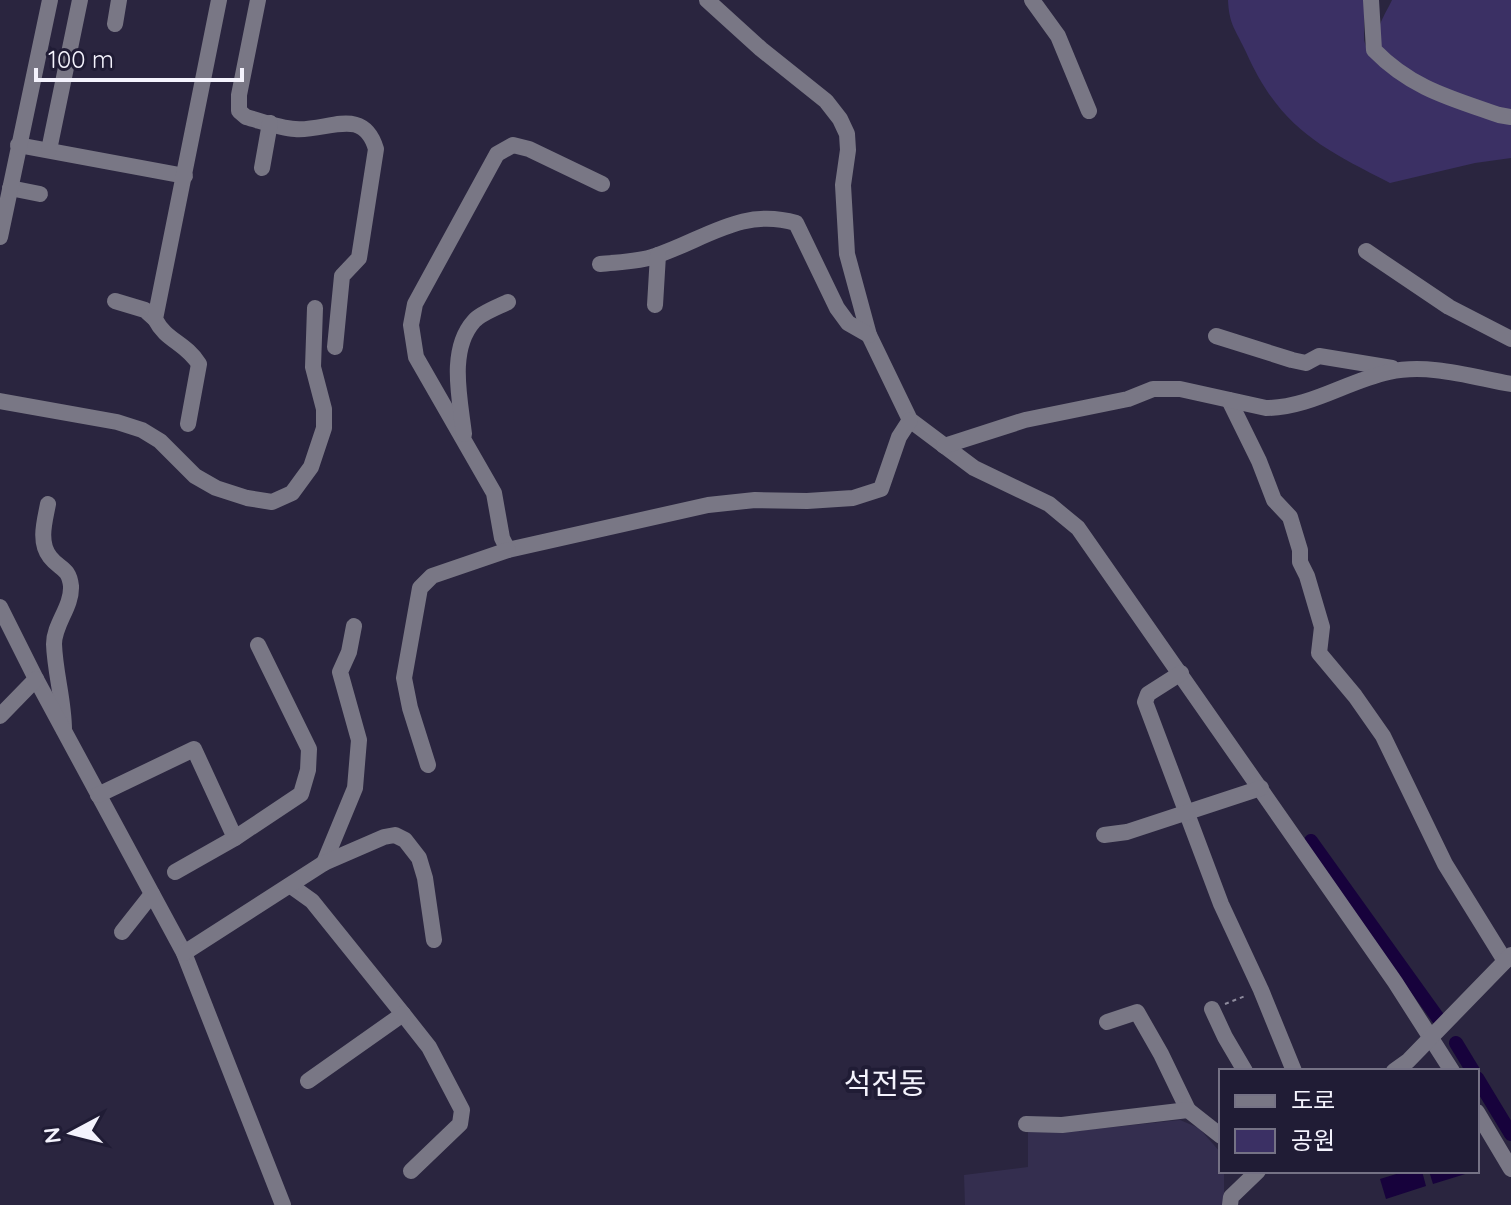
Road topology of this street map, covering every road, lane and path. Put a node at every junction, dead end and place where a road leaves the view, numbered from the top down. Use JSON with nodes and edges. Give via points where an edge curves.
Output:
{"nodes":[{"id":1,"x":50,"y":0,"type":"edge"},
{"id":2,"x":80,"y":0,"type":"edge"},
{"id":3,"x":119,"y":0,"type":"edge"},
{"id":4,"x":219,"y":0,"type":"edge"},
{"id":5,"x":258,"y":0,"type":"edge"},
{"id":6,"x":707,"y":0,"type":"edge"},
{"id":7,"x":1032,"y":0,"type":"edge"},
{"id":8,"x":1371,"y":0,"type":"edge"},
{"id":9,"x":115,"y":24,"type":"dead end"},
{"id":10,"x":1089,"y":111,"type":"dead end"},
{"id":11,"x":1511,"y":117,"type":"edge"},
{"id":12,"x":270,"y":123,"type":"junction"},
{"id":13,"x":18,"y":145,"type":"junction"},
{"id":14,"x":49,"y":150,"type":"junction"},
{"id":15,"x":262,"y":168,"type":"dead end"},
{"id":16,"x":185,"y":176,"type":"junction"},
{"id":17,"x":602,"y":184,"type":"dead end"},
{"id":18,"x":10,"y":188,"type":"junction"},
{"id":19,"x":40,"y":194,"type":"dead end"},
{"id":20,"x":0,"y":237,"type":"edge"},
{"id":21,"x":1366,"y":251,"type":"dead end"},
{"id":22,"x":658,"y":255,"type":"junction"},
{"id":23,"x":600,"y":264,"type":"dead end"},
{"id":24,"x":115,"y":301,"type":"dead end"},
{"id":25,"x":508,"y":302,"type":"dead end"},
{"id":26,"x":655,"y":305,"type":"dead end"},
{"id":27,"x":315,"y":308,"type":"dead end"},
{"id":28,"x":155,"y":319,"type":"junction"},
{"id":29,"x":869,"y":335,"type":"junction"},
{"id":30,"x":1216,"y":336,"type":"dead end"},
{"id":31,"x":1511,"y":339,"type":"edge"},
{"id":32,"x":335,"y":347,"type":"dead end"},
{"id":33,"x":1402,"y":370,"type":"junction"},
{"id":34,"x":1511,"y":384,"type":"edge"},
{"id":35,"x":1229,"y":400,"type":"junction"},
{"id":36,"x":0,"y":401,"type":"edge"},
{"id":37,"x":910,"y":420,"type":"junction"},
{"id":38,"x":188,"y":424,"type":"dead end"},
{"id":39,"x":464,"y":439,"type":"junction"},
{"id":40,"x":944,"y":446,"type":"junction"},
{"id":41,"x":48,"y":504,"type":"dead end"},
{"id":42,"x":508,"y":550,"type":"junction"},
{"id":43,"x":0,"y":607,"type":"edge"},
{"id":44,"x":354,"y":626,"type":"dead end"},
{"id":45,"x":258,"y":645,"type":"dead end"},
{"id":46,"x":1181,"y":673,"type":"junction"},
{"id":47,"x":36,"y":679,"type":"junction"},
{"id":48,"x":0,"y":716,"type":"edge"},
{"id":49,"x":64,"y":732,"type":"junction"},
{"id":50,"x":428,"y":765,"type":"dead end"},
{"id":51,"x":1261,"y":788,"type":"junction"},
{"id":52,"x":98,"y":795,"type":"junction"},
{"id":53,"x":1187,"y":813,"type":"junction"},
{"id":54,"x":1104,"y":835,"type":"dead end"},
{"id":55,"x":235,"y":838,"type":"junction"},
{"id":56,"x":324,"y":863,"type":"junction"},
{"id":57,"x":175,"y":872,"type":"dead end"},
{"id":58,"x":291,"y":886,"type":"junction"},
{"id":59,"x":152,"y":894,"type":"junction"},
{"id":60,"x":122,"y":932,"type":"dead end"},
{"id":61,"x":434,"y":940,"type":"dead end"},
{"id":62,"x":184,"y":953,"type":"junction"},
{"id":63,"x":1508,"y":958,"type":"edge"},
{"id":64,"x":1261,"y":990,"type":"junction"},
{"id":65,"x":1212,"y":1009,"type":"joint"},
{"id":66,"x":403,"y":1014,"type":"junction"},
{"id":67,"x":1107,"y":1022,"type":"dead end"},
{"id":68,"x":1432,"y":1036,"type":"junction"},
{"id":69,"x":1244,"y":1069,"type":"edge"},
{"id":70,"x":1293,"y":1069,"type":"edge"},
{"id":71,"x":1397,"y":1069,"type":"edge"},
{"id":72,"x":1451,"y":1069,"type":"edge"},
{"id":73,"x":308,"y":1081,"type":"dead end"},
{"id":74,"x":1188,"y":1110,"type":"junction"},
{"id":75,"x":1479,"y":1115,"type":"edge"},
{"id":76,"x":1026,"y":1124,"type":"dead end"},
{"id":77,"x":1219,"y":1134,"type":"edge"},
{"id":78,"x":1511,"y":1169,"type":"edge"},
{"id":79,"x":411,"y":1171,"type":"dead end"},
{"id":80,"x":1240,"y":1178,"type":"edge"},
{"id":81,"x":283,"y":1205,"type":"edge"},
{"id":82,"x":1230,"y":1205,"type":"edge"}],
"edges":[{"from":1,"to":13,"type":"street"},
{"from":2,"to":14,"type":"street"},
{"from":3,"to":9,"type":"street"},
{"from":4,"to":16,"type":"street"},
{"from":5,"to":12,"type":"street","via":[[239,111]]},
{"from":6,"to":29,"type":"street","via":[[826,101],[840,119],[848,150],[843,185],[847,254]]},
{"from":7,"to":10,"type":"street","via":[[1058,36]]},
{"from":8,"to":11,"type":"street","via":[[1374,50],[1394,71],[1425,88]]},
{"from":12,"to":15,"type":"street"},
{"from":12,"to":32,"type":"street","via":[[294,129],[363,126],[376,149],[359,258],[342,276]]},
{"from":13,"to":14,"type":"street"},
{"from":13,"to":18,"type":"street"},
{"from":14,"to":16,"type":"street"},
{"from":16,"to":28,"type":"street"},
{"from":17,"to":39,"type":"street","via":[[529,149],[513,145],[497,154],[424,285],[411,325],[416,357]]},
{"from":18,"to":19,"type":"street"},
{"from":18,"to":20,"type":"street"},
{"from":21,"to":31,"type":"street","via":[[1449,307]]},
{"from":22,"to":23,"type":"street"},
{"from":22,"to":26,"type":"street"},
{"from":22,"to":29,"type":"street","via":[[745,219],[775,217],[796,223],[837,308],[848,323]]},
{"from":24,"to":28,"type":"street","via":[[145,310]]},
{"from":25,"to":39,"type":"street","via":[[474,320],[461,346],[457,374]]},
{"from":27,"to":36,"type":"street","via":[[313,367],[324,428],[311,467],[292,493],[272,502],[216,488],[142,430]]},
{"from":28,"to":38,"type":"street","via":[[162,333],[189,349],[199,364]]},
{"from":29,"to":37,"type":"street"},
{"from":30,"to":33,"type":"street","via":[[1306,363],[1319,356]]},
{"from":33,"to":34,"type":"street"},
{"from":33,"to":35,"type":"street","via":[[1298,405],[1266,408]]},
{"from":35,"to":40,"type":"street","via":[[1153,389]]},
{"from":35,"to":63,"type":"street","via":[[1274,500],[1290,517],[1322,627],[1319,653],[1383,736],[1445,864]]},
{"from":37,"to":40,"type":"street"},
{"from":37,"to":42,"type":"street","via":[[881,489],[871,493],[708,505]]},
{"from":39,"to":42,"type":"street","via":[[494,493]]},
{"from":40,"to":46,"type":"street","via":[[974,468],[1049,504],[1078,528]]},
{"from":41,"to":49,"type":"street","via":[[43,536],[50,557],[65,568],[71,584],[54,643]]},
{"from":42,"to":50,"type":"street","via":[[432,576],[420,588],[404,678]]},
{"from":43,"to":47,"type":"street"},
{"from":44,"to":56,"type":"street","via":[[340,672],[359,740],[355,788]]},
{"from":45,"to":55,"type":"street","via":[[309,749],[308,770],[301,794]]},
{"from":46,"to":51,"type":"street"},
{"from":46,"to":53,"type":"street","via":[[1148,694],[1145,702]]},
{"from":47,"to":48,"type":"street"},
{"from":47,"to":49,"type":"street"},
{"from":49,"to":52,"type":"street"},
{"from":51,"to":53,"type":"street"},
{"from":51,"to":68,"type":"street"},
{"from":52,"to":55,"type":"street","via":[[194,749]]},
{"from":52,"to":59,"type":"street"},
{"from":53,"to":54,"type":"street"},
{"from":53,"to":64,"type":"street"},
{"from":55,"to":57,"type":"street"},
{"from":56,"to":58,"type":"street"},
{"from":56,"to":61,"type":"street","via":[[384,837],[405,840],[419,858],[425,878]]},
{"from":58,"to":62,"type":"street"},
{"from":58,"to":66,"type":"street","via":[[312,901]]},
{"from":59,"to":60,"type":"street"},
{"from":59,"to":62,"type":"street"},
{"from":62,"to":81,"type":"street"},
{"from":63,"to":68,"type":"street"},
{"from":64,"to":65,"type":"path"},
{"from":64,"to":70,"type":"street"},
{"from":65,"to":69,"type":"street"},
{"from":66,"to":73,"type":"street"},
{"from":66,"to":79,"type":"street","via":[[429,1047],[462,1110],[460,1124]]},
{"from":67,"to":74,"type":"street","via":[[1137,1012]]},
{"from":68,"to":71,"type":"street"},
{"from":68,"to":72,"type":"street"},
{"from":74,"to":76,"type":"street","via":[[1062,1125]]},
{"from":74,"to":77,"type":"street"},
{"from":75,"to":78,"type":"street"},
{"from":80,"to":82,"type":"street"}]}
